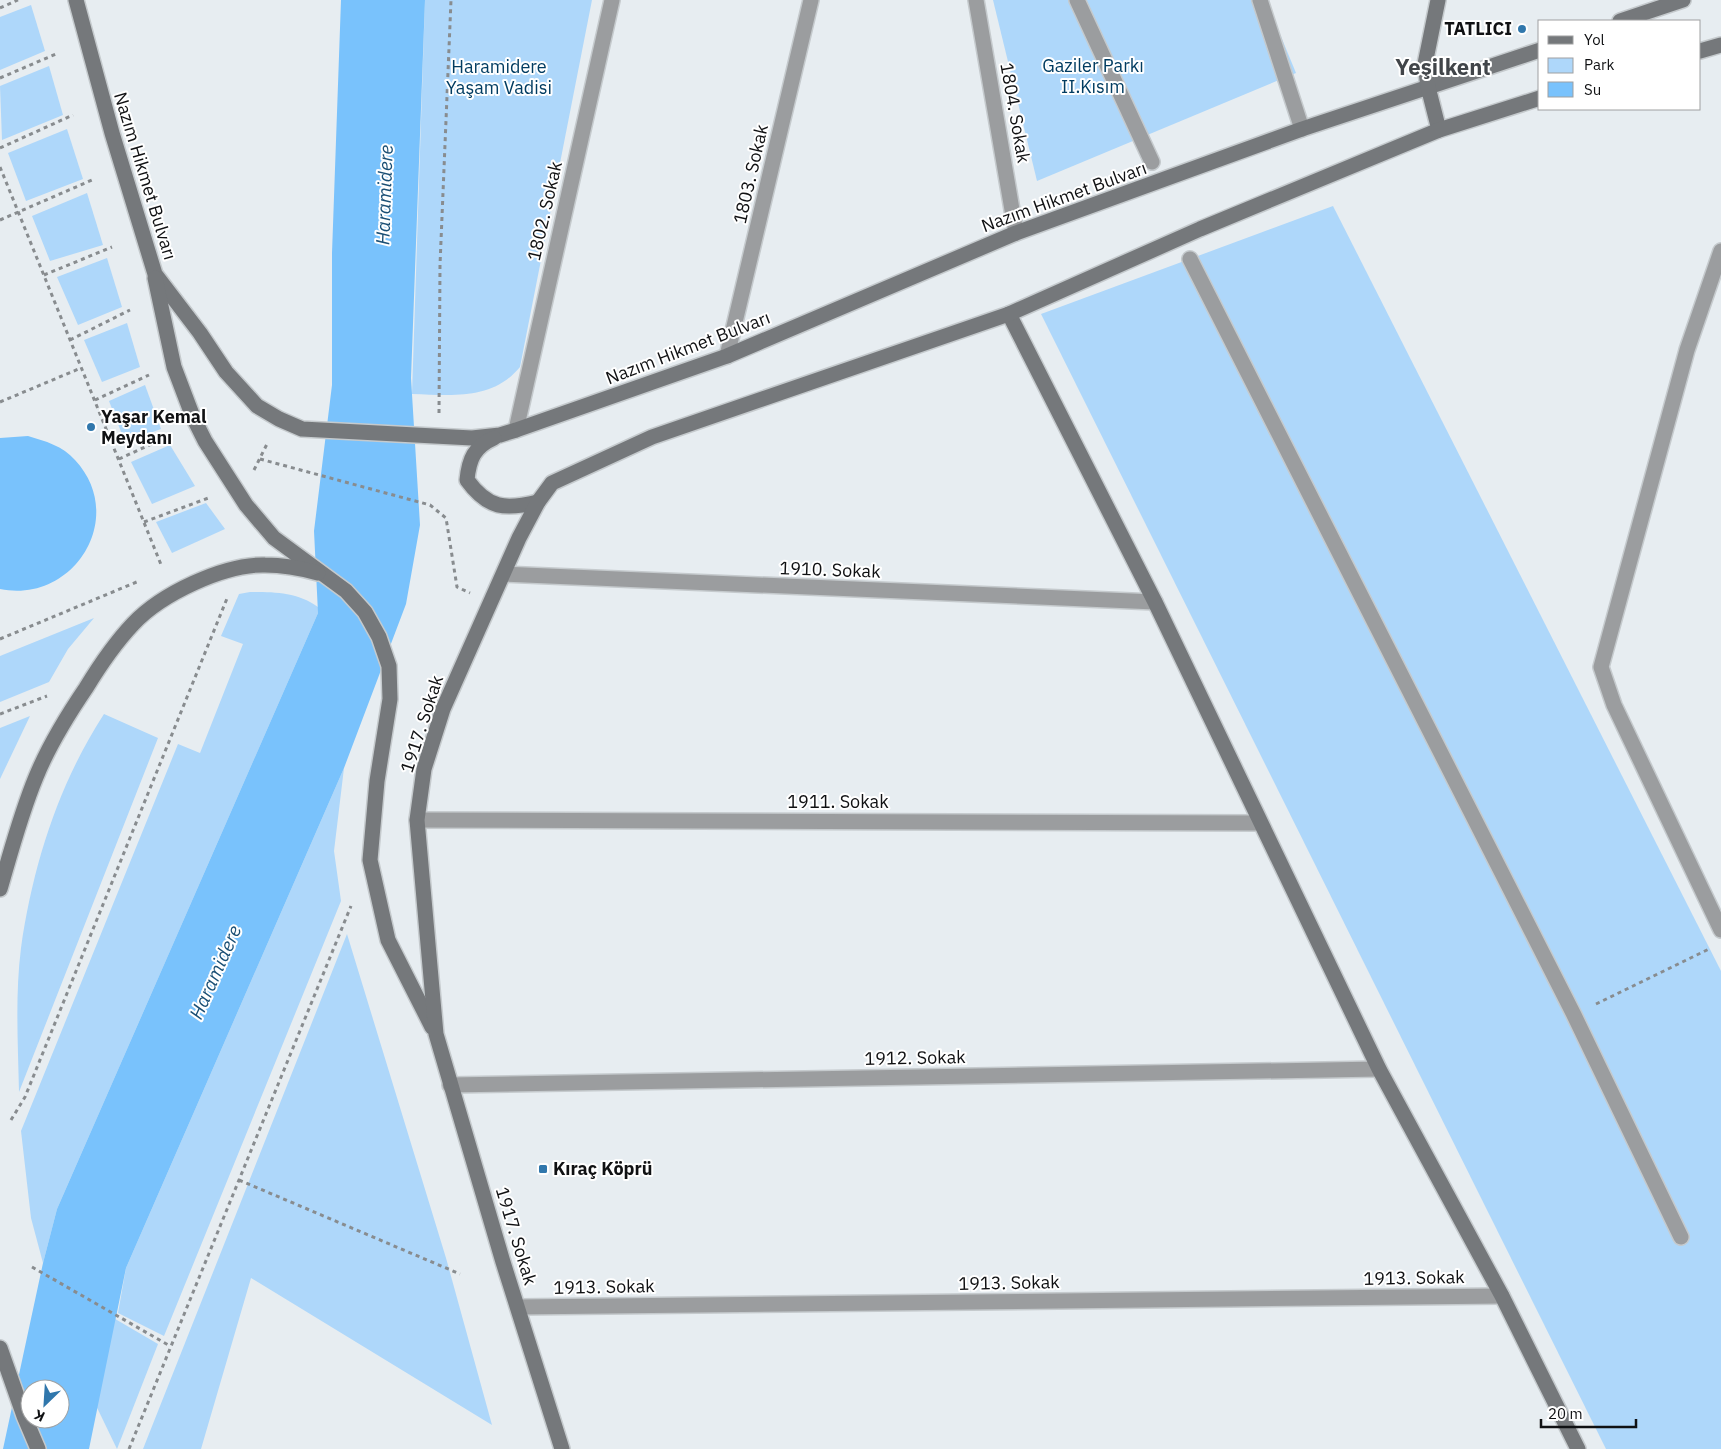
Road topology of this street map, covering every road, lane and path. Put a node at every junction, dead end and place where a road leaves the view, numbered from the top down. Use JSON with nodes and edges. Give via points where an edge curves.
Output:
{"nodes":[{"id":1,"x":18,"y":0,"type":"edge"},
{"id":2,"x":451,"y":0,"type":"edge"},
{"id":3,"x":612,"y":0,"type":"edge"},
{"id":4,"x":811,"y":0,"type":"edge"},
{"id":5,"x":976,"y":0,"type":"edge"},
{"id":6,"x":1077,"y":0,"type":"edge"},
{"id":7,"x":1260,"y":0,"type":"edge"},
{"id":8,"x":1438,"y":0,"type":"edge"},
{"id":9,"x":1684,"y":0,"type":"edge"},
{"id":10,"x":76,"y":2,"type":"edge"},
{"id":11,"x":1660,"y":4,"type":"edge"},
{"id":12,"x":0,"y":8,"type":"edge"},
{"id":13,"x":1622,"y":20,"type":"edge"},
{"id":14,"x":1721,"y":45,"type":"edge"},
{"id":15,"x":1538,"y":51,"type":"edge"},
{"id":16,"x":1701,"y":51,"type":"edge"},
{"id":17,"x":56,"y":54,"type":"dead end"},
{"id":18,"x":0,"y":78,"type":"edge"},
{"id":19,"x":1428,"y":87,"type":"junction"},
{"id":20,"x":1538,"y":99,"type":"edge"},
{"id":21,"x":73,"y":115,"type":"dead end"},
{"id":22,"x":1302,"y":129,"type":"junction"},
{"id":23,"x":1439,"y":130,"type":"junction"},
{"id":24,"x":0,"y":148,"type":"edge"},
{"id":25,"x":1152,"y":162,"type":"dead end"},
{"id":26,"x":0,"y":168,"type":"edge"},
{"id":27,"x":92,"y":180,"type":"dead end"},
{"id":28,"x":18,"y":212,"type":"junction"},
{"id":29,"x":0,"y":220,"type":"edge"},
{"id":30,"x":1016,"y":233,"type":"junction"},
{"id":31,"x":112,"y":247,"type":"dead end"},
{"id":32,"x":1721,"y":251,"type":"edge"},
{"id":33,"x":1190,"y":259,"type":"dead end"},
{"id":34,"x":155,"y":274,"type":"junction"},
{"id":35,"x":44,"y":275,"type":"junction"},
{"id":36,"x":130,"y":310,"type":"dead end"},
{"id":37,"x":1008,"y":314,"type":"junction"},
{"id":38,"x":70,"y":340,"type":"junction"},
{"id":39,"x":727,"y":356,"type":"junction"},
{"id":40,"x":82,"y":368,"type":"junction"},
{"id":41,"x":149,"y":375,"type":"dead end"},
{"id":42,"x":95,"y":400,"type":"junction"},
{"id":43,"x":0,"y":402,"type":"edge"},
{"id":44,"x":516,"y":430,"type":"junction"},
{"id":45,"x":171,"y":435,"type":"dead end"},
{"id":46,"x":500,"y":435,"type":"junction"},
{"id":47,"x":439,"y":436,"type":"junction"},
{"id":48,"x":267,"y":444,"type":"dead end"},
{"id":49,"x":118,"y":458,"type":"junction"},
{"id":50,"x":260,"y":459,"type":"junction"},
{"id":51,"x":254,"y":470,"type":"dead end"},
{"id":52,"x":211,"y":496,"type":"dead end"},
{"id":53,"x":538,"y":502,"type":"junction"},
{"id":54,"x":144,"y":522,"type":"junction"},
{"id":55,"x":162,"y":567,"type":"dead end"},
{"id":56,"x":324,"y":574,"type":"junction"},
{"id":57,"x":504,"y":574,"type":"junction"},
{"id":58,"x":139,"y":581,"type":"dead end"},
{"id":59,"x":229,"y":594,"type":"dead end"},
{"id":60,"x":475,"y":595,"type":"dead end"},
{"id":61,"x":1155,"y":602,"type":"junction"},
{"id":62,"x":0,"y":639,"type":"edge"},
{"id":63,"x":47,"y":696,"type":"dead end"},
{"id":64,"x":0,"y":714,"type":"edge"},
{"id":65,"x":417,"y":820,"type":"junction"},
{"id":66,"x":1260,"y":823,"type":"junction"},
{"id":67,"x":0,"y":889,"type":"edge"},
{"id":68,"x":351,"y":906,"type":"dead end"},
{"id":69,"x":1721,"y":930,"type":"edge"},
{"id":70,"x":1712,"y":947,"type":"dead end"},
{"id":71,"x":1574,"y":1015,"type":"junction"},
{"id":72,"x":436,"y":1034,"type":"junction"},
{"id":73,"x":1379,"y":1069,"type":"junction"},
{"id":74,"x":450,"y":1085,"type":"junction"},
{"id":75,"x":12,"y":1120,"type":"dead end"},
{"id":76,"x":239,"y":1180,"type":"junction"},
{"id":77,"x":1681,"y":1237,"type":"dead end"},
{"id":78,"x":32,"y":1267,"type":"dead end"},
{"id":79,"x":460,"y":1274,"type":"dead end"},
{"id":80,"x":1502,"y":1296,"type":"junction"},
{"id":81,"x":518,"y":1307,"type":"junction"},
{"id":82,"x":170,"y":1346,"type":"junction"},
{"id":83,"x":0,"y":1348,"type":"edge"},
{"id":84,"x":38,"y":1449,"type":"edge"},
{"id":85,"x":129,"y":1449,"type":"edge"},
{"id":86,"x":562,"y":1449,"type":"edge"},
{"id":87,"x":1578,"y":1449,"type":"edge"}],
"edges":[{"from":1,"to":12,"type":"path"},
{"from":2,"to":47,"type":"path","via":[[440,265]]},
{"from":3,"to":44,"type":"street","name":"1802. Sokak"},
{"from":4,"to":39,"type":"street","name":"1803. Sokak"},
{"from":5,"to":30,"type":"street","name":"1804. Sokak"},
{"from":6,"to":25,"type":"street"},
{"from":7,"to":22,"type":"street"},
{"from":8,"to":19,"type":"main road","via":[[1425,64]]},
{"from":9,"to":11,"type":"main road"},
{"from":10,"to":34,"type":"main road","name":"Nazım Hikmet Bulvarı"},
{"from":11,"to":13,"type":"main road"},
{"from":14,"to":16,"type":"main road"},
{"from":15,"to":19,"type":"main road","name":"Nazım Hikmet Bulvarı"},
{"from":17,"to":18,"type":"path"},
{"from":19,"to":22,"type":"main road","name":"Nazım Hikmet Bulvarı"},
{"from":19,"to":23,"type":"main road"},
{"from":20,"to":23,"type":"main road"},
{"from":21,"to":24,"type":"path"},
{"from":22,"to":30,"type":"main road","name":"Nazım Hikmet Bulvarı"},
{"from":23,"to":37,"type":"main road","via":[[1200,229]]},
{"from":26,"to":28,"type":"path"},
{"from":27,"to":28,"type":"path"},
{"from":28,"to":29,"type":"path"},
{"from":28,"to":35,"type":"path"},
{"from":30,"to":39,"type":"main road","name":"Nazım Hikmet Bulvarı"},
{"from":31,"to":35,"type":"path"},
{"from":32,"to":69,"type":"street","via":[[1687,350],[1601,667],[1614,705]]},
{"from":33,"to":71,"type":"street"},
{"from":34,"to":47,"type":"main road","name":"Nazım Hikmet Bulvarı","via":[[226,372],[257,406],[279,419],[302,429]]},
{"from":34,"to":56,"type":"main road","name":"1917. Sokak","via":[[174,367],[192,417],[246,505],[274,538]]},
{"from":35,"to":38,"type":"path"},
{"from":36,"to":38,"type":"path"},
{"from":37,"to":53,"type":"main road","via":[[652,437],[552,483]]},
{"from":37,"to":61,"type":"main road"},
{"from":38,"to":40,"type":"path"},
{"from":39,"to":44,"type":"main road","name":"Nazım Hikmet Bulvarı"},
{"from":40,"to":42,"type":"path"},
{"from":40,"to":43,"type":"path"},
{"from":41,"to":42,"type":"path"},
{"from":42,"to":49,"type":"path"},
{"from":44,"to":46,"type":"main road","name":"Nazım Hikmet Bulvarı"},
{"from":45,"to":49,"type":"path"},
{"from":46,"to":47,"type":"main road","name":"Nazım Hikmet Bulvarı","via":[[472,438]]},
{"from":46,"to":53,"type":"main road","via":[[481,444],[474,452],[467,480],[480,496],[498,506],[512,508]]},
{"from":48,"to":50,"type":"path"},
{"from":49,"to":54,"type":"path"},
{"from":50,"to":51,"type":"path"},
{"from":50,"to":60,"type":"path","via":[[430,504],[446,518],[458,587]]},
{"from":52,"to":54,"type":"path"},
{"from":53,"to":57,"type":"main road","name":"1917. Sokak"},
{"from":54,"to":55,"type":"path"},
{"from":56,"to":67,"type":"main road","via":[[291,566],[263,564],[226,572],[165,597],[134,622],[110,651],[63,722],[36,776]]},
{"from":56,"to":72,"type":"main road","name":"1917. Sokak","via":[[365,612],[390,666],[390,699],[377,781],[370,860],[388,940]]},
{"from":57,"to":61,"type":"street","name":"1910. Sokak"},
{"from":57,"to":65,"type":"main road","name":"1917. Sokak","via":[[443,709],[424,770]]},
{"from":58,"to":62,"type":"path"},
{"from":59,"to":75,"type":"path"},
{"from":61,"to":66,"type":"main road"},
{"from":63,"to":64,"type":"path"},
{"from":65,"to":66,"type":"street","name":"1911. Sokak"},
{"from":65,"to":72,"type":"main road","name":"1917. Sokak"},
{"from":66,"to":73,"type":"main road"},
{"from":68,"to":76,"type":"path"},
{"from":70,"to":71,"type":"path"},
{"from":71,"to":77,"type":"street"},
{"from":72,"to":74,"type":"main road","name":"1917. Sokak"},
{"from":73,"to":74,"type":"street","name":"1912. Sokak"},
{"from":73,"to":80,"type":"main road"},
{"from":74,"to":81,"type":"main road","name":"1917. Sokak"},
{"from":76,"to":79,"type":"path"},
{"from":76,"to":82,"type":"path"},
{"from":78,"to":82,"type":"path"},
{"from":80,"to":81,"type":"street","name":"1913. Sokak"},
{"from":80,"to":87,"type":"main road"},
{"from":81,"to":86,"type":"main road","name":"1917. Sokak"},
{"from":82,"to":85,"type":"path"},
{"from":83,"to":84,"type":"main road"}]}
